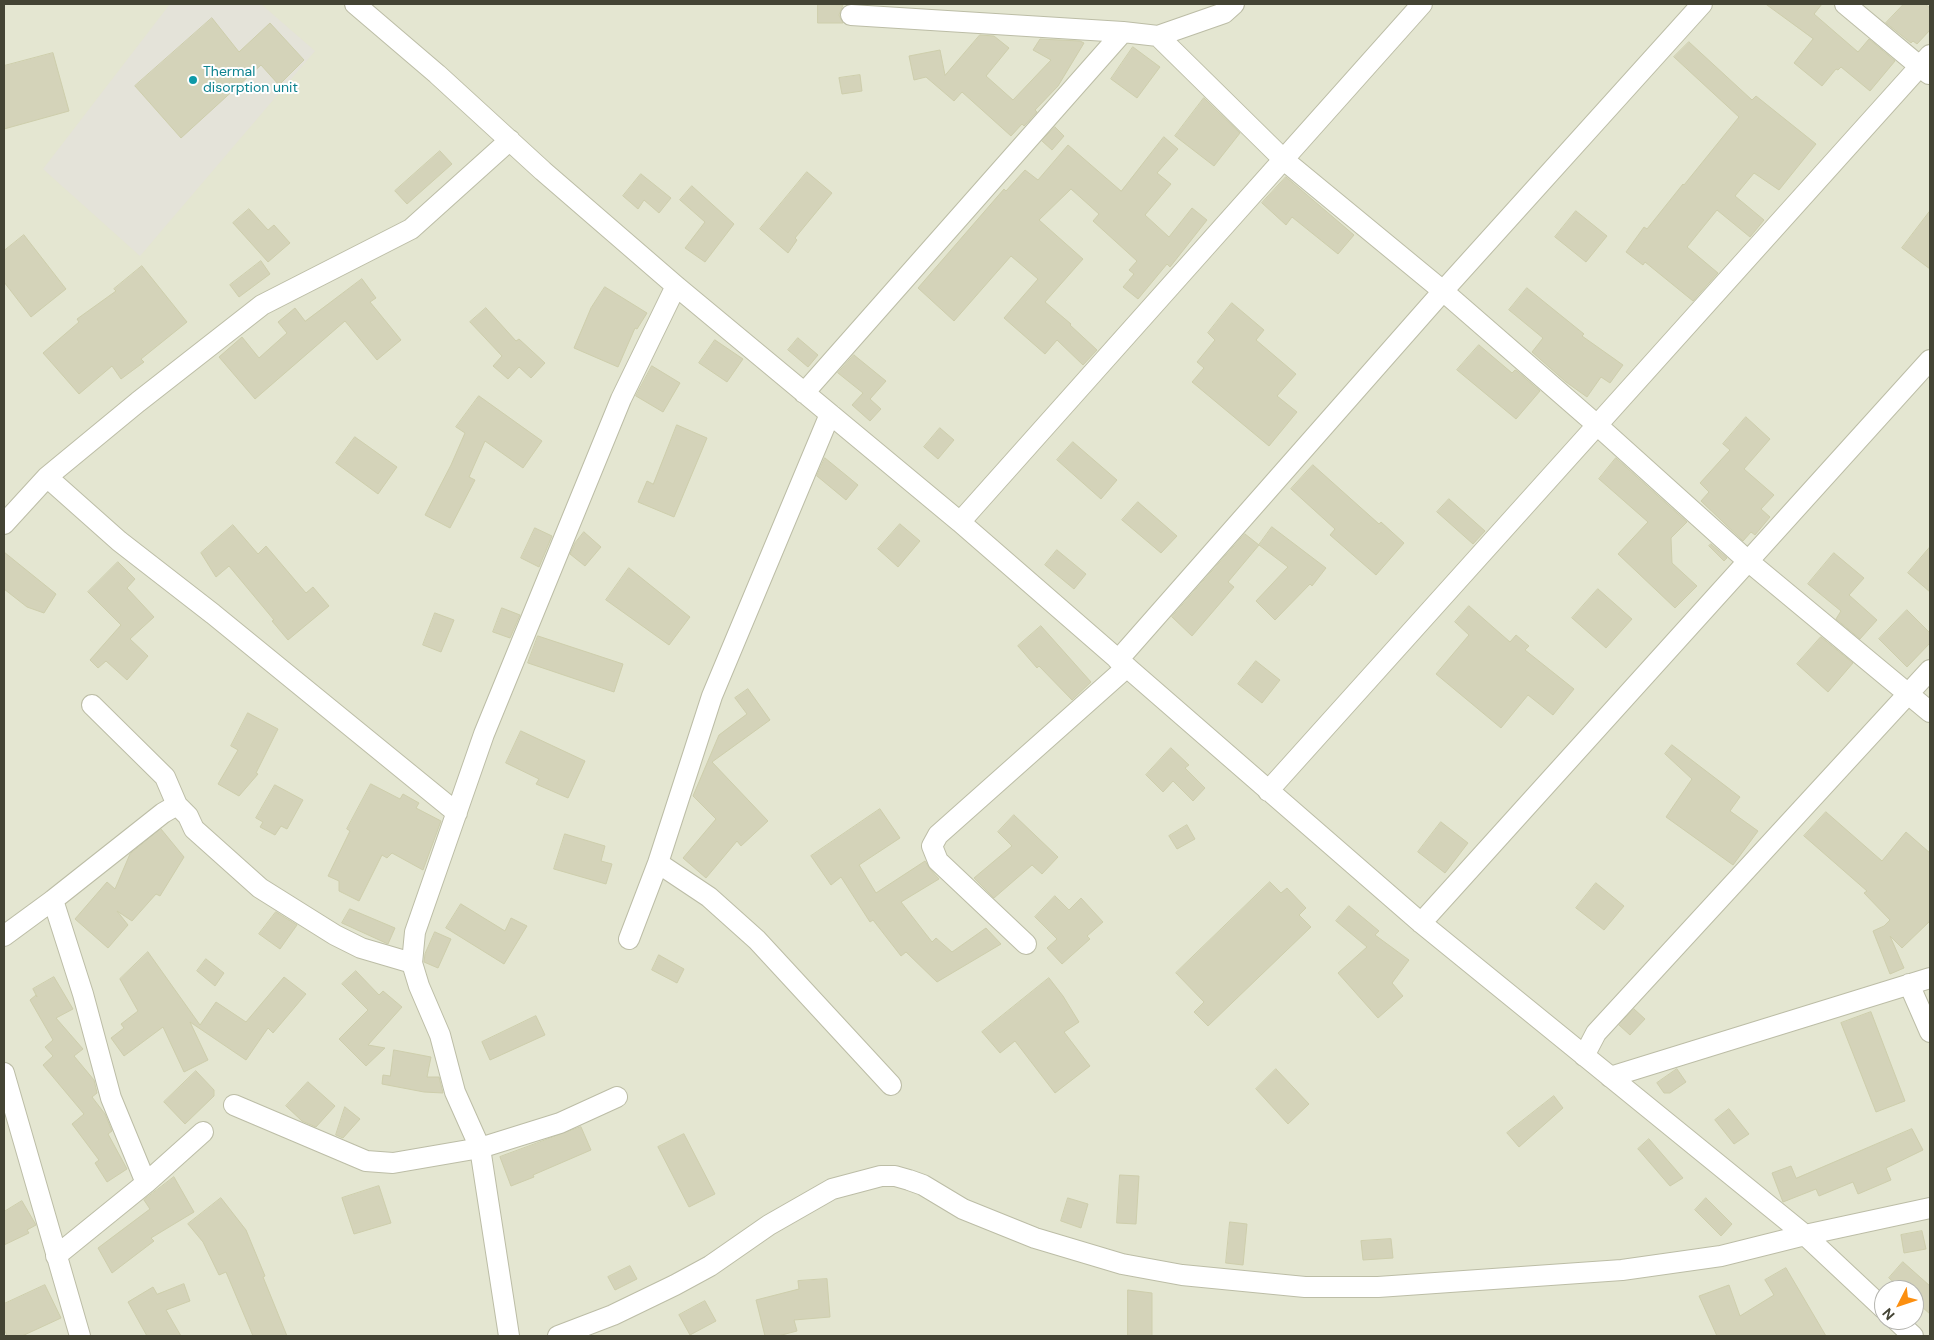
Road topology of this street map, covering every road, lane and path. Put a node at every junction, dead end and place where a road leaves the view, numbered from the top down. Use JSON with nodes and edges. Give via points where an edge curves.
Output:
{"nodes":[{"id":1,"x":355,"y":4,"type":"edge"},
{"id":2,"x":1234,"y":4,"type":"edge"},
{"id":3,"x":1422,"y":4,"type":"edge"},
{"id":4,"x":1702,"y":4,"type":"edge"},
{"id":5,"x":1845,"y":4,"type":"edge"},
{"id":6,"x":851,"y":15,"type":"dead end"},
{"id":7,"x":1123,"y":32,"type":"junction"},
{"id":8,"x":1158,"y":36,"type":"junction"},
{"id":9,"x":1927,"y":65,"type":"edge"},
{"id":10,"x":510,"y":140,"type":"junction"},
{"id":11,"x":1284,"y":160,"type":"junction"},
{"id":12,"x":676,"y":286,"type":"junction"},
{"id":13,"x":1443,"y":291,"type":"junction"},
{"id":14,"x":1930,"y":360,"type":"edge"},
{"id":15,"x":804,"y":393,"type":"junction"},
{"id":16,"x":830,"y":414,"type":"junction"},
{"id":17,"x":1597,"y":425,"type":"junction"},
{"id":18,"x":47,"y":477,"type":"junction"},
{"id":19,"x":960,"y":522,"type":"junction"},
{"id":20,"x":4,"y":524,"type":"edge"},
{"id":21,"x":1748,"y":561,"type":"junction"},
{"id":22,"x":1122,"y":663,"type":"junction"},
{"id":23,"x":1930,"y":670,"type":"edge"},
{"id":24,"x":1908,"y":694,"type":"junction"},
{"id":25,"x":92,"y":705,"type":"dead end"},
{"id":26,"x":1930,"y":712,"type":"edge"},
{"id":27,"x":1268,"y":791,"type":"junction"},
{"id":28,"x":177,"y":805,"type":"junction"},
{"id":29,"x":457,"y":813,"type":"junction"},
{"id":30,"x":658,"y":863,"type":"junction"},
{"id":31,"x":53,"y":900,"type":"junction"},
{"id":32,"x":1421,"y":923,"type":"junction"},
{"id":33,"x":4,"y":936,"type":"edge"},
{"id":34,"x":630,"y":939,"type":"dead end"},
{"id":35,"x":1026,"y":944,"type":"dead end"},
{"id":36,"x":412,"y":963,"type":"junction"},
{"id":37,"x":1930,"y":978,"type":"edge"},
{"id":38,"x":1909,"y":984,"type":"junction"},
{"id":39,"x":1930,"y":1032,"type":"edge"},
{"id":40,"x":1584,"y":1056,"type":"junction"},
{"id":41,"x":4,"y":1073,"type":"edge"},
{"id":42,"x":1610,"y":1077,"type":"junction"},
{"id":43,"x":891,"y":1085,"type":"dead end"},
{"id":44,"x":617,"y":1098,"type":"dead end"},
{"id":45,"x":234,"y":1105,"type":"dead end"},
{"id":46,"x":203,"y":1132,"type":"dead end"},
{"id":47,"x":480,"y":1148,"type":"junction"},
{"id":48,"x":146,"y":1183,"type":"junction"},
{"id":49,"x":1930,"y":1208,"type":"edge"},
{"id":50,"x":1805,"y":1236,"type":"junction"},
{"id":51,"x":56,"y":1256,"type":"junction"},
{"id":52,"x":1874,"y":1300,"type":"edge"},
{"id":53,"x":80,"y":1336,"type":"edge"},
{"id":54,"x":509,"y":1336,"type":"edge"},
{"id":55,"x":558,"y":1336,"type":"edge"}],
"edges":[{"from":1,"to":10,"type":"street"},
{"from":2,"to":8,"type":"street","via":[[1224,13]]},
{"from":3,"to":11,"type":"street"},
{"from":4,"to":13,"type":"street"},
{"from":5,"to":9,"type":"street"},
{"from":6,"to":7,"type":"street"},
{"from":7,"to":8,"type":"street"},
{"from":7,"to":15,"type":"street"},
{"from":8,"to":11,"type":"street"},
{"from":9,"to":17,"type":"street"},
{"from":10,"to":12,"type":"street"},
{"from":10,"to":18,"type":"street","via":[[411,229],[262,305]]},
{"from":11,"to":13,"type":"street"},
{"from":11,"to":19,"type":"street"},
{"from":12,"to":15,"type":"street"},
{"from":12,"to":29,"type":"street","via":[[622,399],[484,734]]},
{"from":13,"to":17,"type":"street"},
{"from":13,"to":22,"type":"street"},
{"from":14,"to":21,"type":"street"},
{"from":15,"to":16,"type":"street"},
{"from":16,"to":19,"type":"street"},
{"from":16,"to":30,"type":"street","via":[[712,696]]},
{"from":17,"to":21,"type":"street"},
{"from":17,"to":27,"type":"street"},
{"from":18,"to":20,"type":"street"},
{"from":18,"to":29,"type":"street","via":[[119,541],[214,614]]},
{"from":19,"to":22,"type":"street"},
{"from":21,"to":24,"type":"street"},
{"from":21,"to":32,"type":"street"},
{"from":22,"to":27,"type":"street"},
{"from":22,"to":35,"type":"street","via":[[938,835],[932,846],[938,861]]},
{"from":23,"to":24,"type":"street"},
{"from":24,"to":26,"type":"street"},
{"from":24,"to":40,"type":"street","via":[[1596,1033]]},
{"from":25,"to":28,"type":"street","via":[[165,777]]},
{"from":27,"to":32,"type":"street"},
{"from":28,"to":31,"type":"street"},
{"from":28,"to":36,"type":"street","via":[[188,816],[194,830],[260,888],[361,948]]},
{"from":29,"to":36,"type":"street","via":[[415,932]]},
{"from":30,"to":34,"type":"street"},
{"from":30,"to":43,"type":"street","via":[[709,897],[757,940]]},
{"from":31,"to":33,"type":"street"},
{"from":31,"to":48,"type":"street","via":[[112,1098]]},
{"from":32,"to":40,"type":"street"},
{"from":36,"to":47,"type":"street","via":[[440,1035],[455,1092]]},
{"from":37,"to":38,"type":"street"},
{"from":38,"to":39,"type":"street"},
{"from":38,"to":42,"type":"street"},
{"from":40,"to":42,"type":"street"},
{"from":41,"to":51,"type":"street"},
{"from":42,"to":50,"type":"street"},
{"from":44,"to":47,"type":"street","via":[[560,1123]]},
{"from":45,"to":47,"type":"street","via":[[366,1161],[393,1163]]},
{"from":46,"to":48,"type":"street"},
{"from":47,"to":54,"type":"street"},
{"from":48,"to":51,"type":"street"},
{"from":49,"to":50,"type":"street"},
{"from":50,"to":52,"type":"street"},
{"from":50,"to":55,"type":"street","via":[[1721,1256],[1622,1270],[1378,1287],[1305,1287],[1201,1277],[1122,1264],[1035,1238],[963,1209],[909,1180],[881,1176],[832,1189],[675,1285],[613,1315]]},
{"from":51,"to":53,"type":"street"}]}
